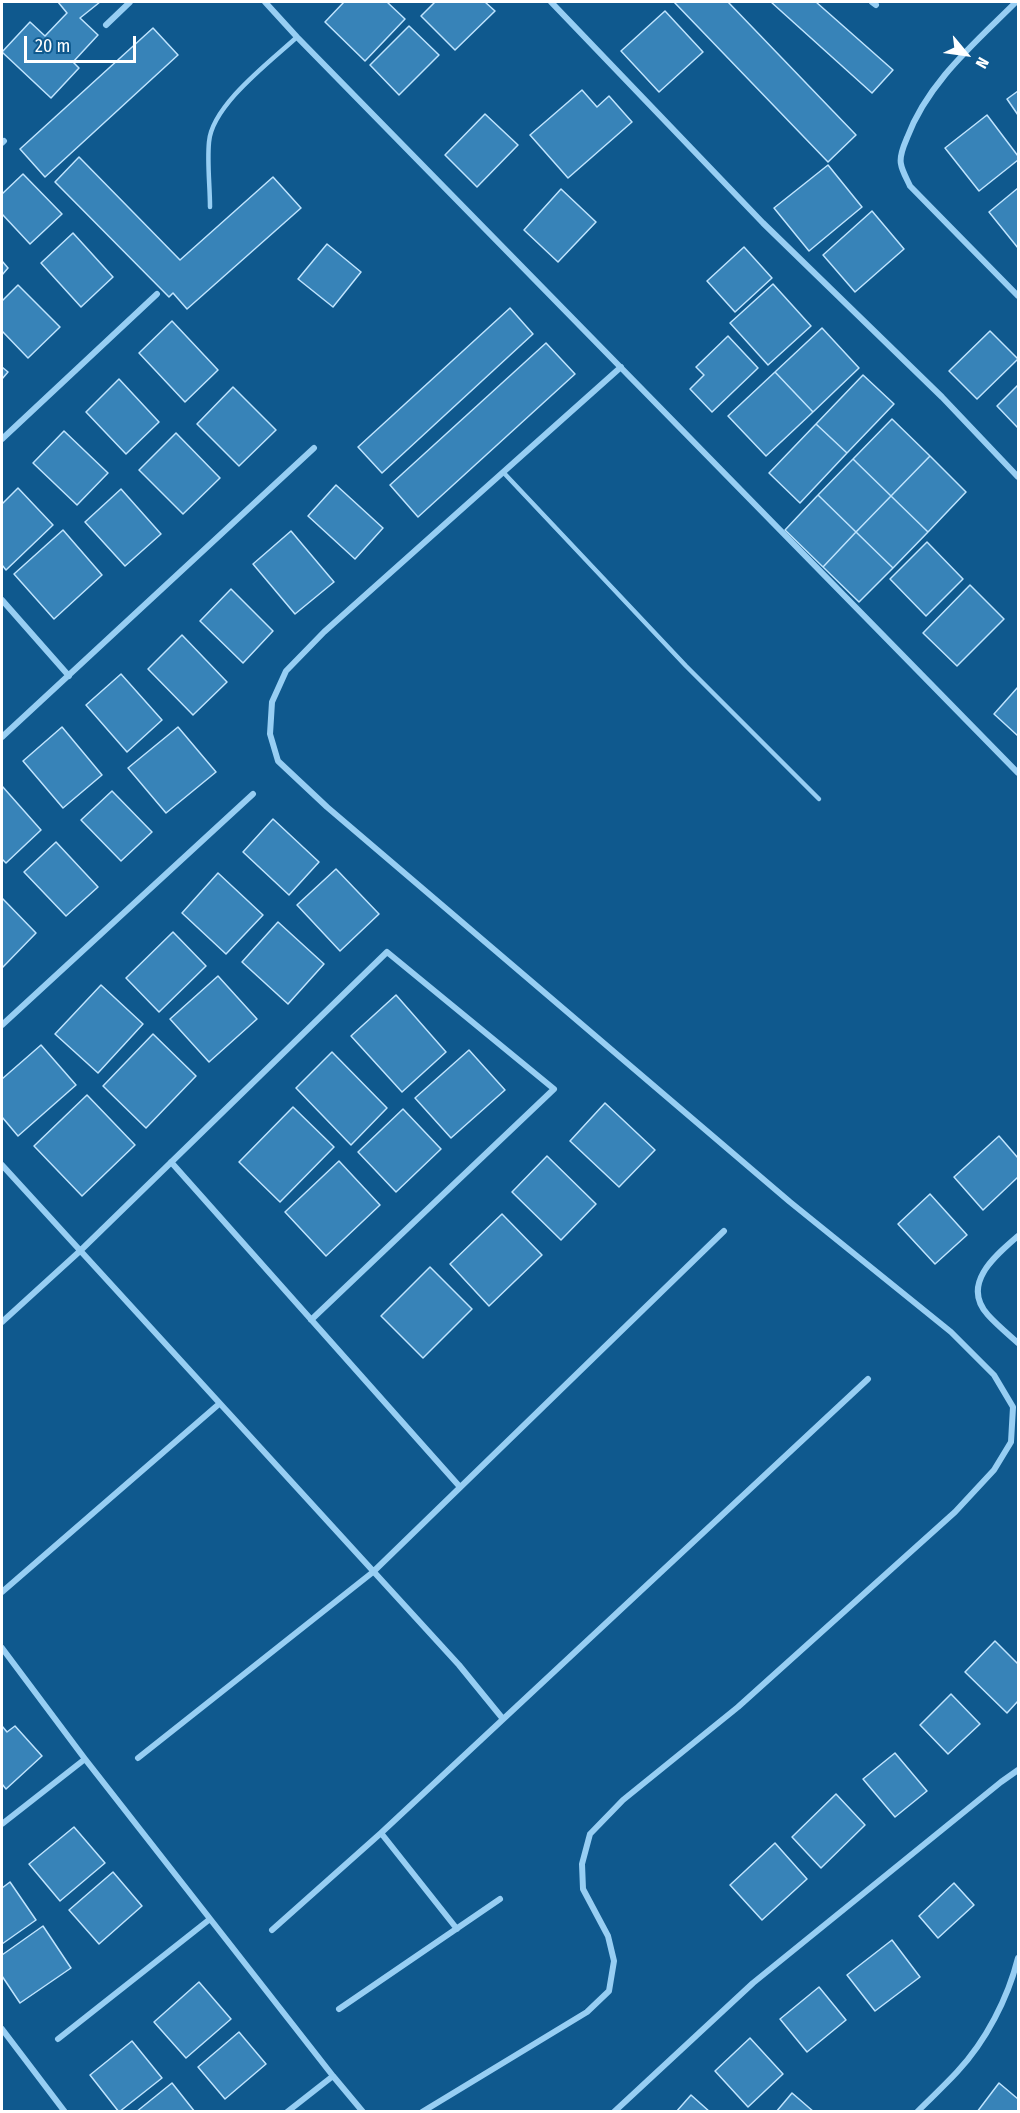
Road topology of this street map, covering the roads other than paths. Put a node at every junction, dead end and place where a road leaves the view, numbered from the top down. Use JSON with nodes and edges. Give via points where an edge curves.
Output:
{"nodes":[{"id":1,"x":130,"y":2,"type":"edge"},
{"id":2,"x":265,"y":2,"type":"edge"},
{"id":3,"x":551,"y":2,"type":"edge"},
{"id":4,"x":1016,"y":2,"type":"edge"},
{"id":5,"x":106,"y":25,"type":"dead end"},
{"id":6,"x":297,"y":37,"type":"junction"},
{"id":7,"x":210,"y":207,"type":"dead end"},
{"id":8,"x":157,"y":294,"type":"dead end"},
{"id":9,"x":1018,"y":296,"type":"edge"},
{"id":10,"x":621,"y":367,"type":"junction"},
{"id":11,"x":2,"y":439,"type":"edge"},
{"id":12,"x":314,"y":448,"type":"dead end"},
{"id":13,"x":503,"y":472,"type":"junction"},
{"id":14,"x":1018,"y":477,"type":"edge"},
{"id":15,"x":2,"y":600,"type":"edge"},
{"id":16,"x":69,"y":676,"type":"junction"},
{"id":17,"x":2,"y":737,"type":"edge"},
{"id":18,"x":1018,"y":773,"type":"edge"},
{"id":19,"x":253,"y":794,"type":"dead end"},
{"id":20,"x":819,"y":799,"type":"dead end"},
{"id":21,"x":2,"y":1025,"type":"edge"},
{"id":22,"x":171,"y":1162,"type":"junction"},
{"id":23,"x":2,"y":1166,"type":"edge"},
{"id":24,"x":724,"y":1232,"type":"dead end"},
{"id":25,"x":1018,"y":1236,"type":"edge"},
{"id":26,"x":80,"y":1251,"type":"junction"},
{"id":27,"x":311,"y":1320,"type":"junction"},
{"id":28,"x":2,"y":1322,"type":"edge"},
{"id":29,"x":1018,"y":1343,"type":"edge"},
{"id":30,"x":868,"y":1379,"type":"dead end"},
{"id":31,"x":219,"y":1404,"type":"junction"},
{"id":32,"x":460,"y":1487,"type":"junction"},
{"id":33,"x":373,"y":1572,"type":"junction"},
{"id":34,"x":2,"y":1592,"type":"edge"},
{"id":35,"x":2,"y":1648,"type":"edge"},
{"id":36,"x":503,"y":1719,"type":"junction"},
{"id":37,"x":138,"y":1758,"type":"dead end"},
{"id":38,"x":85,"y":1759,"type":"junction"},
{"id":39,"x":1018,"y":1770,"type":"edge"},
{"id":40,"x":2,"y":1824,"type":"edge"},
{"id":41,"x":381,"y":1833,"type":"junction"},
{"id":42,"x":500,"y":1899,"type":"dead end"},
{"id":43,"x":210,"y":1919,"type":"junction"},
{"id":44,"x":457,"y":1929,"type":"junction"},
{"id":45,"x":272,"y":1930,"type":"dead end"},
{"id":46,"x":1018,"y":1958,"type":"edge"},
{"id":47,"x":1016,"y":1979,"type":"edge"},
{"id":48,"x":339,"y":2009,"type":"dead end"},
{"id":49,"x":2,"y":2028,"type":"edge"},
{"id":50,"x":58,"y":2039,"type":"dead end"},
{"id":51,"x":333,"y":2076,"type":"junction"},
{"id":52,"x":65,"y":2112,"type":"edge"},
{"id":53,"x":287,"y":2112,"type":"edge"},
{"id":54,"x":363,"y":2112,"type":"edge"},
{"id":55,"x":422,"y":2112,"type":"edge"},
{"id":56,"x":614,"y":2112,"type":"edge"},
{"id":57,"x":917,"y":2112,"type":"edge"}],
"edges":[{"from":1,"to":5,"type":"street"},
{"from":2,"to":6,"type":"street"},
{"from":3,"to":14,"type":"street","via":[[763,223],[942,397]]},
{"from":4,"to":9,"type":"street","via":[[936,85],[914,118],[900,163],[910,186]]},
{"from":6,"to":7,"type":"lane","via":[[221,111],[208,140]]},
{"from":6,"to":10,"type":"street"},
{"from":8,"to":11,"type":"street"},
{"from":10,"to":13,"type":"street"},
{"from":10,"to":18,"type":"street"},
{"from":12,"to":16,"type":"street"},
{"from":13,"to":20,"type":"lane","via":[[686,666]]},
{"from":13,"to":55,"type":"street","via":[[324,632],[286,671],[272,702],[270,734],[278,761],[781,1194],[951,1332],[994,1375],[1013,1407],[1011,1442],[994,1470],[956,1512],[738,1707],[623,1800],[590,1834],[582,1864],[583,1889],[608,1936],[614,1961],[609,1990],[587,2012]]},
{"from":15,"to":16,"type":"street"},
{"from":16,"to":17,"type":"street"},
{"from":19,"to":21,"type":"street"},
{"from":22,"to":26,"type":"street"},
{"from":22,"to":27,"type":"street"},
{"from":22,"to":27,"type":"street","via":[[387,952],[554,1089]]},
{"from":23,"to":26,"type":"street"},
{"from":24,"to":32,"type":"street"},
{"from":25,"to":29,"type":"street","via":[[991,1259],[978,1287],[978,1300]]},
{"from":26,"to":28,"type":"street"},
{"from":26,"to":31,"type":"street"},
{"from":27,"to":32,"type":"street"},
{"from":30,"to":36,"type":"street"},
{"from":31,"to":33,"type":"street"},
{"from":31,"to":34,"type":"street"},
{"from":32,"to":33,"type":"street"},
{"from":33,"to":36,"type":"street"},
{"from":33,"to":37,"type":"street"},
{"from":35,"to":38,"type":"street"},
{"from":36,"to":41,"type":"street"},
{"from":38,"to":40,"type":"street"},
{"from":38,"to":43,"type":"street"},
{"from":39,"to":56,"type":"street","via":[[753,1983]]},
{"from":41,"to":44,"type":"street"},
{"from":41,"to":45,"type":"street"},
{"from":42,"to":44,"type":"street"},
{"from":43,"to":50,"type":"street"},
{"from":43,"to":51,"type":"street"},
{"from":44,"to":48,"type":"street"},
{"from":46,"to":47,"type":"street"},
{"from":47,"to":57,"type":"street","via":[[984,2036],[958,2071]]},
{"from":49,"to":52,"type":"street"},
{"from":51,"to":53,"type":"street"},
{"from":51,"to":54,"type":"street"}]}
